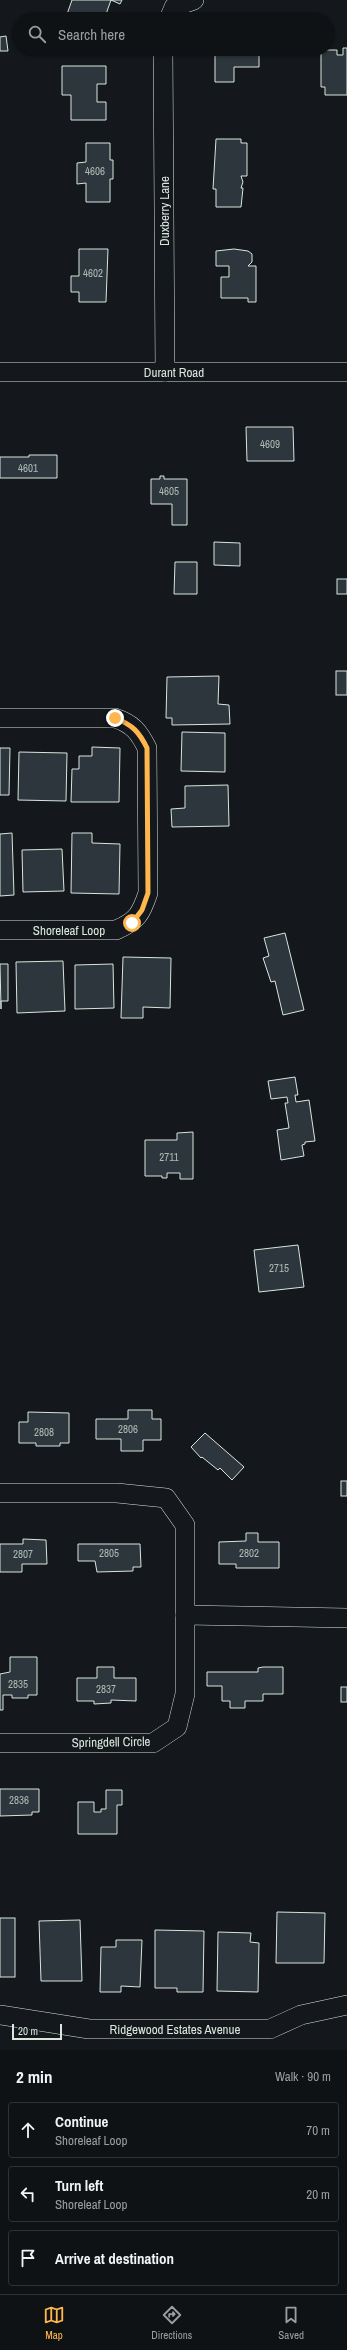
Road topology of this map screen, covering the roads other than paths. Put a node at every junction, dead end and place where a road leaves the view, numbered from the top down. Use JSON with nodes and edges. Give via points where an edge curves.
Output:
{"nodes":[{"id":1,"x":194,"y":0,"type":"edge"},
{"id":2,"x":172,"y":12,"type":"edge"},
{"id":3,"x":163,"y":56,"type":"edge"},
{"id":4,"x":0,"y":372,"type":"edge"},
{"id":5,"x":165,"y":372,"type":"junction"},
{"id":6,"x":347,"y":372,"type":"edge"},
{"id":7,"x":0,"y":718,"type":"edge"},
{"id":8,"x":0,"y":930,"type":"edge"},
{"id":9,"x":0,"y":1493,"type":"edge"},
{"id":10,"x":185,"y":1615,"type":"junction"},
{"id":11,"x":347,"y":1618,"type":"edge"},
{"id":12,"x":0,"y":1743,"type":"edge"},
{"id":13,"x":347,"y":2005,"type":"edge"},
{"id":14,"x":0,"y":2015,"type":"edge"}],
"edges":[{"from":1,"to":2,"type":"street","via":[[174,7]]},
{"from":3,"to":5,"type":"street","name":"Duxberry Lane"},
{"from":4,"to":5,"type":"street","name":"Durant Road"},
{"from":5,"to":6,"type":"street","name":"Durant Road"},
{"from":7,"to":8,"type":"street","name":"Shoreleaf Loop","via":[[115,718],[129,723],[138,730],[147,748],[148,893],[142,910],[132,923],[116,930]]},
{"from":9,"to":10,"type":"street","name":"Springdell Circle","via":[[117,1493],[166,1498],[185,1525]]},
{"from":10,"to":11,"type":"street"},
{"from":10,"to":12,"type":"street","name":"Springdell Circle","via":[[185,1694],[177,1726],[152,1743]]},
{"from":13,"to":14,"type":"street","name":"Ridgewood Estates Avenue","via":[[301,2016],[270,2029],[89,2029]]}]}
